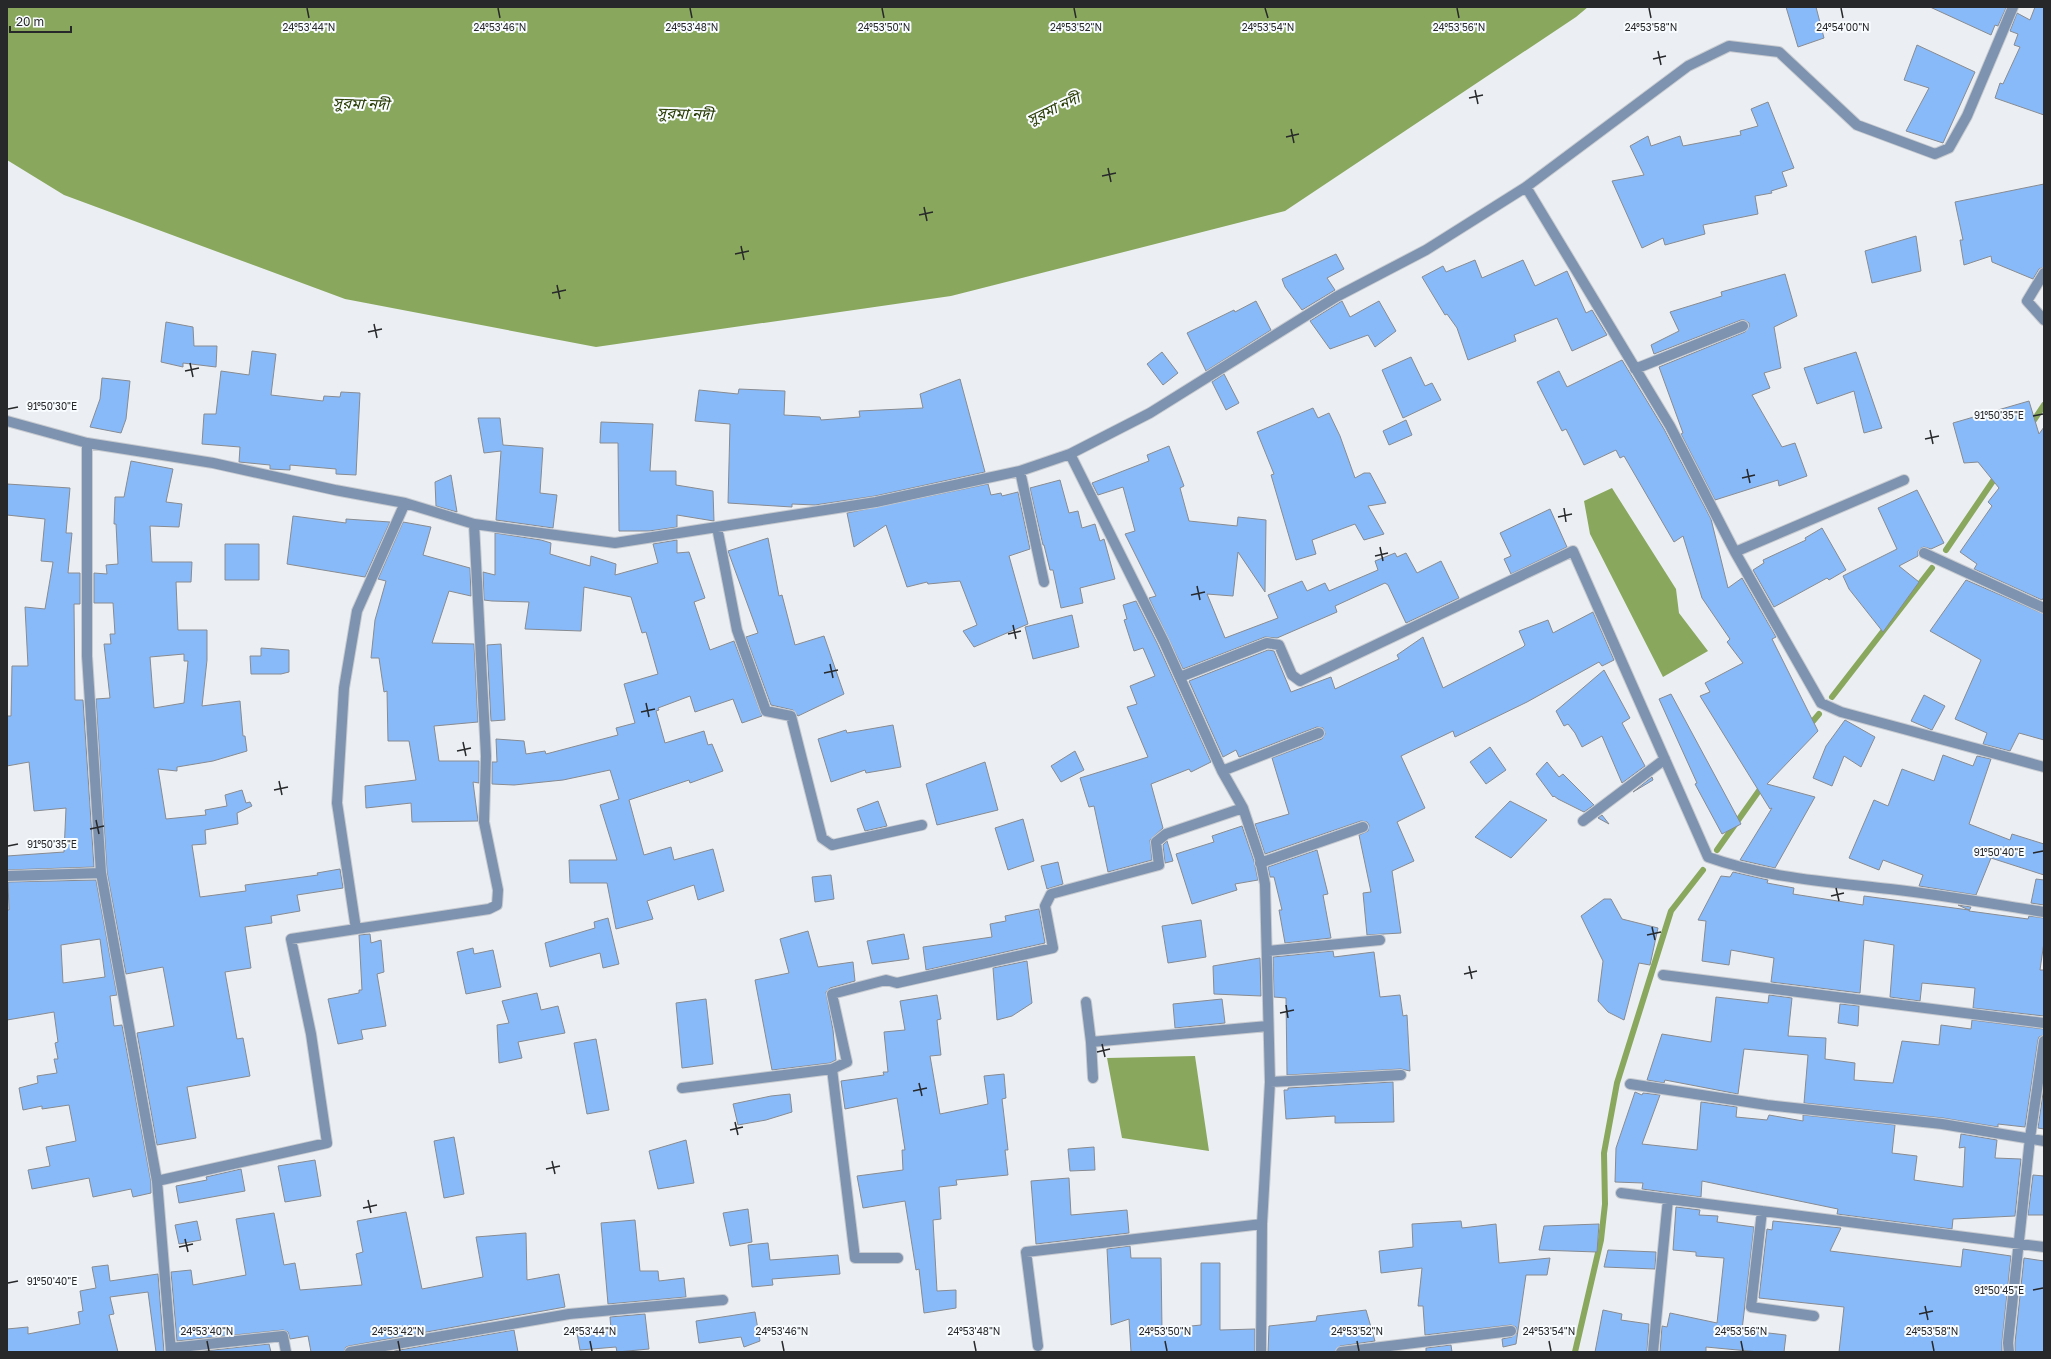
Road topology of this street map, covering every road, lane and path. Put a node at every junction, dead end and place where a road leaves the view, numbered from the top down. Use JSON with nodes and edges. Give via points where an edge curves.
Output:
{"nodes":[{"id":1,"x":2013,"y":7,"type":"edge"},
{"id":2,"x":1526,"y":187,"type":"junction"},
{"id":3,"x":2044,"y":273,"type":"edge"},
{"id":4,"x":2044,"y":320,"type":"edge"},
{"id":5,"x":1743,"y":326,"type":"dead end"},
{"id":6,"x":1635,"y":369,"type":"junction"},
{"id":7,"x":7,"y":421,"type":"edge"},
{"id":8,"x":87,"y":443,"type":"junction"},
{"id":9,"x":1070,"y":454,"type":"junction"},
{"id":10,"x":1020,"y":471,"type":"junction"},
{"id":11,"x":1904,"y":480,"type":"dead end"},
{"id":12,"x":405,"y":503,"type":"junction"},
{"id":13,"x":474,"y":524,"type":"junction"},
{"id":14,"x":717,"y":527,"type":"junction"},
{"id":15,"x":1735,"y":552,"type":"junction"},
{"id":16,"x":1924,"y":553,"type":"dead end"},
{"id":17,"x":1044,"y":582,"type":"dead end"},
{"id":18,"x":2044,"y":608,"type":"edge"},
{"id":19,"x":1180,"y":677,"type":"junction"},
{"id":20,"x":1319,"y":733,"type":"dead end"},
{"id":21,"x":1665,"y":759,"type":"junction"},
{"id":22,"x":2044,"y":767,"type":"edge"},
{"id":23,"x":1222,"y":771,"type":"junction"},
{"id":24,"x":1243,"y":808,"type":"junction"},
{"id":25,"x":1583,"y":821,"type":"dead end"},
{"id":26,"x":922,"y":825,"type":"dead end"},
{"id":27,"x":1363,"y":827,"type":"dead end"},
{"id":28,"x":1260,"y":863,"type":"junction"},
{"id":29,"x":101,"y":873,"type":"junction"},
{"id":30,"x":7,"y":876,"type":"edge"},
{"id":31,"x":2044,"y":912,"type":"edge"},
{"id":32,"x":356,"y":929,"type":"junction"},
{"id":33,"x":1380,"y":940,"type":"dead end"},
{"id":34,"x":1268,"y":951,"type":"junction"},
{"id":35,"x":1663,"y":975,"type":"dead end"},
{"id":36,"x":1086,"y":1002,"type":"dead end"},
{"id":37,"x":2044,"y":1024,"type":"edge"},
{"id":38,"x":1268,"y":1026,"type":"junction"},
{"id":39,"x":2044,"y":1041,"type":"edge"},
{"id":40,"x":1091,"y":1042,"type":"junction"},
{"id":41,"x":832,"y":1069,"type":"junction"},
{"id":42,"x":1401,"y":1075,"type":"dead end"},
{"id":43,"x":1093,"y":1078,"type":"dead end"},
{"id":44,"x":1270,"y":1082,"type":"junction"},
{"id":45,"x":1630,"y":1084,"type":"dead end"},
{"id":46,"x":682,"y":1088,"type":"dead end"},
{"id":47,"x":2030,"y":1138,"type":"junction"},
{"id":48,"x":2044,"y":1141,"type":"edge"},
{"id":49,"x":157,"y":1181,"type":"junction"},
{"id":50,"x":1621,"y":1193,"type":"dead end"},
{"id":51,"x":1668,"y":1199,"type":"junction"},
{"id":52,"x":1762,"y":1211,"type":"junction"},
{"id":53,"x":1262,"y":1224,"type":"junction"},
{"id":54,"x":2020,"y":1243,"type":"junction"},
{"id":55,"x":2044,"y":1247,"type":"edge"},
{"id":56,"x":898,"y":1258,"type":"dead end"},
{"id":57,"x":723,"y":1300,"type":"dead end"},
{"id":58,"x":1814,"y":1316,"type":"dead end"},
{"id":59,"x":1510,"y":1331,"type":"dead end"},
{"id":60,"x":1038,"y":1346,"type":"dead end"},
{"id":61,"x":171,"y":1350,"type":"edge"},
{"id":62,"x":286,"y":1352,"type":"edge"},
{"id":63,"x":350,"y":1352,"type":"edge"},
{"id":64,"x":1261,"y":1352,"type":"edge"},
{"id":65,"x":1341,"y":1352,"type":"edge"},
{"id":66,"x":1653,"y":1352,"type":"edge"},
{"id":67,"x":2009,"y":1352,"type":"edge"}],
"edges":[{"from":1,"to":2,"type":"street","via":[[1967,116],[1949,148],[1936,154],[1857,125],[1779,52],[1729,46],[1688,66]]},
{"from":2,"to":6,"type":"street"},
{"from":2,"to":9,"type":"street","via":[[1426,250],[1317,308],[1150,413]]},
{"from":3,"to":4,"type":"street","via":[[2028,300]]},
{"from":5,"to":6,"type":"street"},
{"from":6,"to":15,"type":"street","via":[[1670,426]]},
{"from":7,"to":8,"type":"street"},
{"from":8,"to":12,"type":"street","via":[[213,463]]},
{"from":8,"to":29,"type":"street","via":[[87,656]]},
{"from":9,"to":10,"type":"street"},
{"from":9,"to":19,"type":"street"},
{"from":10,"to":14,"type":"street","via":[[876,502]]},
{"from":10,"to":17,"type":"street"},
{"from":11,"to":15,"type":"street"},
{"from":12,"to":13,"type":"street"},
{"from":12,"to":32,"type":"street","via":[[357,611],[344,688],[337,803]]},
{"from":13,"to":14,"type":"street","via":[[616,543]]},
{"from":13,"to":32,"type":"street","via":[[486,756],[484,822],[498,890],[497,904],[489,909]]},
{"from":14,"to":26,"type":"street","via":[[737,630],[766,711],[792,716],[822,838],[832,845]]},
{"from":15,"to":22,"type":"street","via":[[1821,703],[1841,712]]},
{"from":16,"to":18,"type":"street"},
{"from":19,"to":21,"type":"street","via":[[1267,643],[1279,645],[1292,675],[1300,681],[1572,550]]},
{"from":19,"to":23,"type":"street"},
{"from":20,"to":23,"type":"street"},
{"from":21,"to":25,"type":"street"},
{"from":21,"to":31,"type":"street","via":[[1708,857],[1787,877],[1920,893]]},
{"from":23,"to":24,"type":"street"},
{"from":24,"to":28,"type":"street"},
{"from":24,"to":41,"type":"street","via":[[1166,834],[1156,842],[1159,864],[1051,894],[1045,906],[1053,948],[898,983],[886,980],[832,994],[847,1062]]},
{"from":27,"to":28,"type":"street"},
{"from":28,"to":34,"type":"street","via":[[1265,884]]},
{"from":29,"to":30,"type":"street"},
{"from":29,"to":49,"type":"street"},
{"from":32,"to":49,"type":"street","via":[[291,939],[311,1034],[327,1143]]},
{"from":33,"to":34,"type":"street"},
{"from":34,"to":38,"type":"street"},
{"from":35,"to":37,"type":"street"},
{"from":36,"to":40,"type":"street"},
{"from":38,"to":40,"type":"street"},
{"from":38,"to":44,"type":"street"},
{"from":39,"to":47,"type":"street"},
{"from":40,"to":43,"type":"street"},
{"from":41,"to":46,"type":"street"},
{"from":41,"to":56,"type":"street","via":[[855,1258]]},
{"from":42,"to":44,"type":"street"},
{"from":44,"to":53,"type":"street"},
{"from":45,"to":47,"type":"street","via":[[1767,1105],[1942,1124]]},
{"from":47,"to":48,"type":"street"},
{"from":47,"to":54,"type":"street"},
{"from":49,"to":61,"type":"street"},
{"from":50,"to":51,"type":"street"},
{"from":51,"to":52,"type":"street"},
{"from":51,"to":66,"type":"street"},
{"from":52,"to":54,"type":"street"},
{"from":52,"to":58,"type":"street","via":[[1751,1307]]},
{"from":53,"to":60,"type":"street","via":[[1026,1252]]},
{"from":53,"to":64,"type":"street"},
{"from":54,"to":55,"type":"street"},
{"from":54,"to":67,"type":"street"},
{"from":57,"to":63,"type":"street","via":[[569,1314]]},
{"from":59,"to":65,"type":"street"},
{"from":61,"to":62,"type":"street","via":[[283,1336]]}]}
